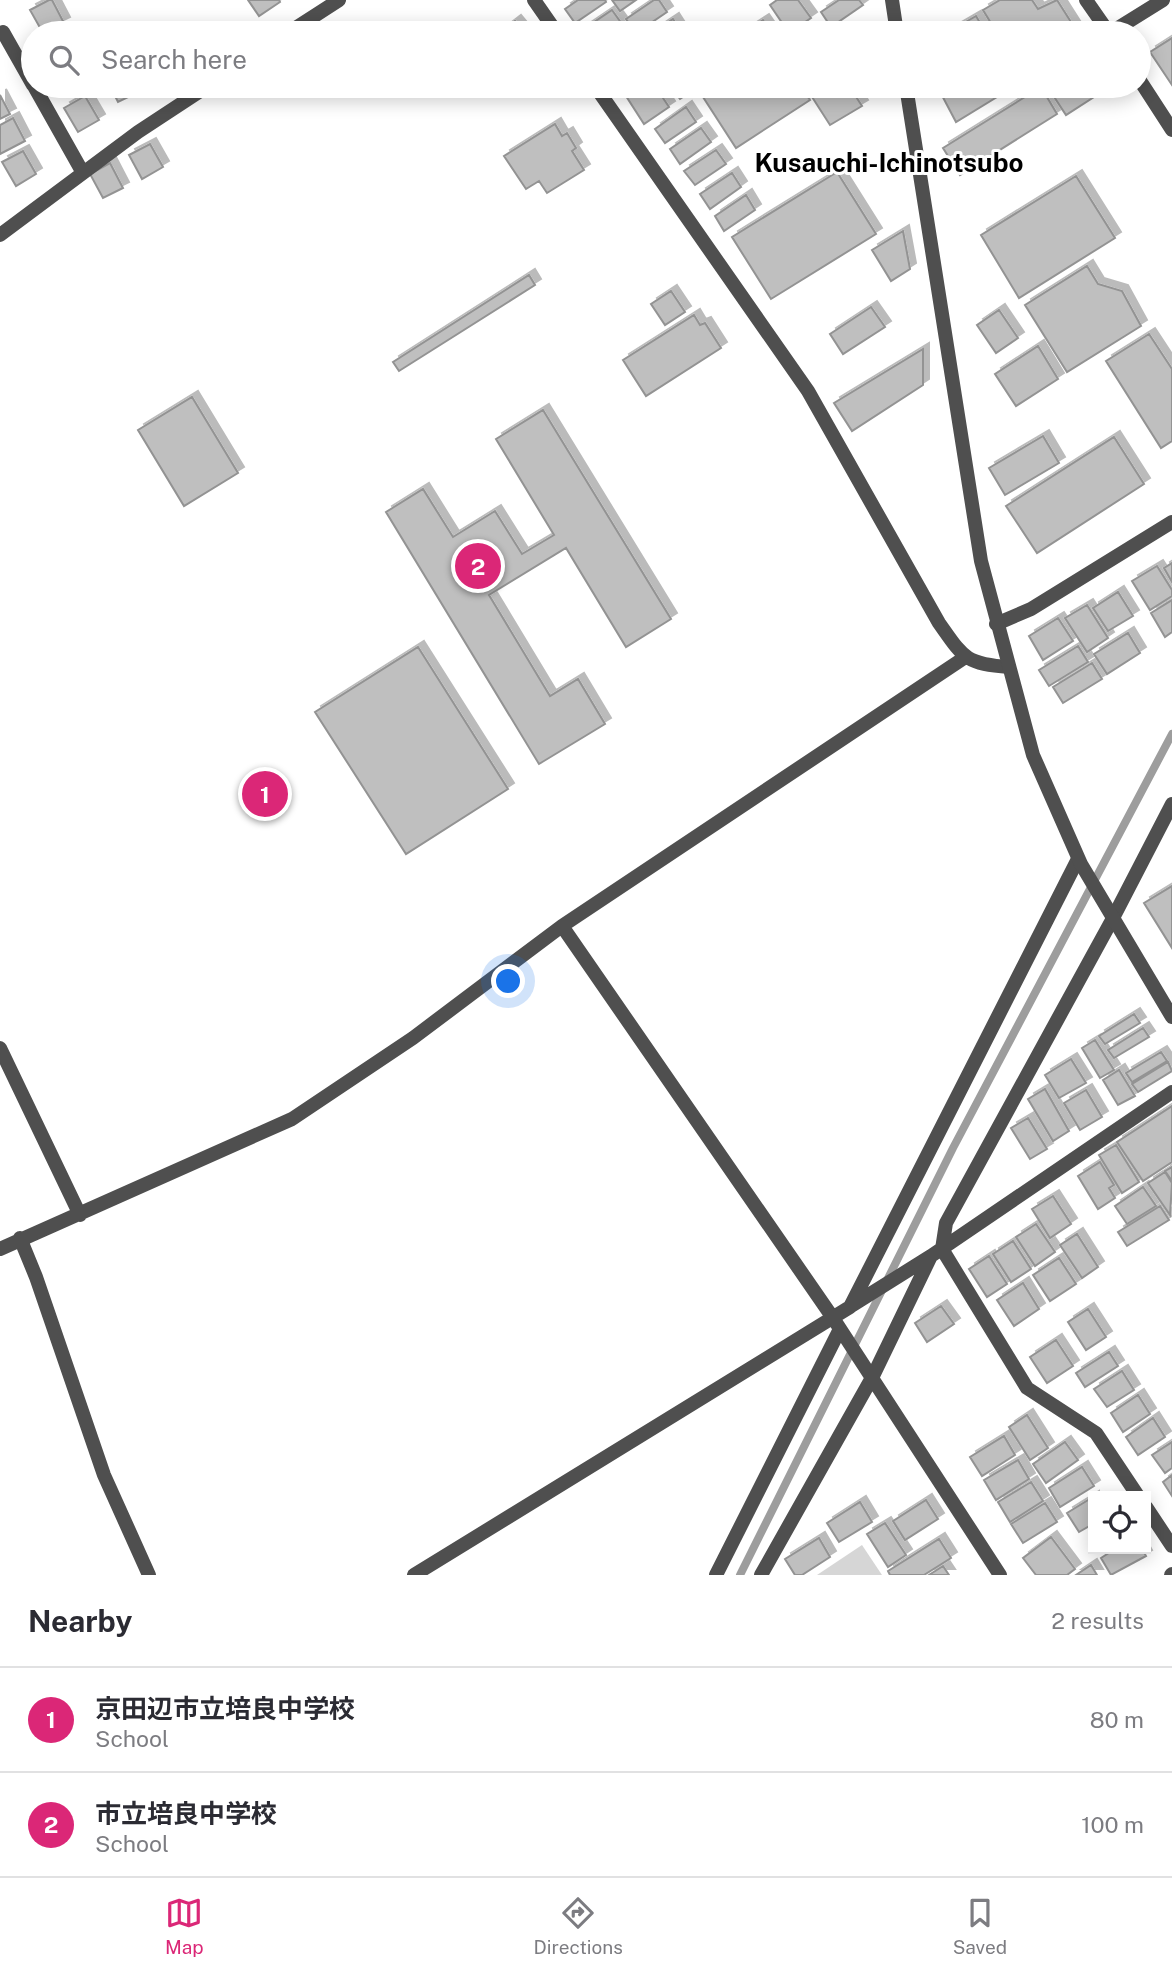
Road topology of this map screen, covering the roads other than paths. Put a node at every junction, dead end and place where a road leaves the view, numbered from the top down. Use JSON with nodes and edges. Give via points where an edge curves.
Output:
{"nodes":[{"id":1,"x":338,"y":0,"type":"edge"},
{"id":2,"x":534,"y":0,"type":"edge"},
{"id":3,"x":892,"y":0,"type":"edge"},
{"id":4,"x":1086,"y":0,"type":"edge"},
{"id":5,"x":1163,"y":0,"type":"edge"},
{"id":6,"x":306,"y":21,"type":"edge"},
{"id":7,"x":549,"y":21,"type":"edge"},
{"id":8,"x":895,"y":21,"type":"edge"},
{"id":9,"x":1101,"y":21,"type":"edge"},
{"id":10,"x":1129,"y":21,"type":"edge"},
{"id":11,"x":3,"y":32,"type":"dead end"},
{"id":12,"x":21,"y":64,"type":"edge"},
{"id":13,"x":40,"y":98,"type":"edge"},
{"id":14,"x":191,"y":98,"type":"edge"},
{"id":15,"x":603,"y":98,"type":"edge"},
{"id":16,"x":908,"y":98,"type":"edge"},
{"id":17,"x":1151,"y":98,"type":"edge"},
{"id":18,"x":1172,"y":130,"type":"edge"},
{"id":19,"x":83,"y":173,"type":"junction"},
{"id":20,"x":0,"y":235,"type":"edge"},
{"id":21,"x":1172,"y":522,"type":"edge"},
{"id":22,"x":996,"y":624,"type":"junction"},
{"id":23,"x":964,"y":658,"type":"junction"},
{"id":24,"x":1009,"y":667,"type":"junction"},
{"id":25,"x":1172,"y":804,"type":"edge"},
{"id":26,"x":1080,"y":862,"type":"junction"},
{"id":27,"x":1109,"y":914,"type":"junction"},
{"id":28,"x":562,"y":926,"type":"junction"},
{"id":29,"x":1172,"y":1017,"type":"edge"},
{"id":30,"x":0,"y":1048,"type":"edge"},
{"id":31,"x":1172,"y":1092,"type":"edge"},
{"id":32,"x":80,"y":1215,"type":"junction"},
{"id":33,"x":20,"y":1238,"type":"junction"},
{"id":34,"x":0,"y":1248,"type":"edge"},
{"id":35,"x":936,"y":1252,"type":"junction"},
{"id":36,"x":850,"y":1307,"type":"junction"},
{"id":37,"x":839,"y":1328,"type":"junction"},
{"id":38,"x":871,"y":1374,"type":"junction"},
{"id":39,"x":1135,"y":1491,"type":"edge"},
{"id":40,"x":1151,"y":1514,"type":"edge"},
{"id":41,"x":1172,"y":1546,"type":"edge"},
{"id":42,"x":149,"y":1575,"type":"edge"},
{"id":43,"x":414,"y":1575,"type":"edge"},
{"id":44,"x":716,"y":1575,"type":"edge"},
{"id":45,"x":761,"y":1575,"type":"edge"},
{"id":46,"x":1000,"y":1575,"type":"edge"}],
"edges":[{"from":1,"to":6,"type":"street"},
{"from":2,"to":7,"type":"street"},
{"from":3,"to":8,"type":"street"},
{"from":4,"to":9,"type":"street"},
{"from":5,"to":10,"type":"street"},
{"from":11,"to":12,"type":"street"},
{"from":13,"to":19,"type":"street"},
{"from":14,"to":19,"type":"street"},
{"from":15,"to":23,"type":"street","via":[[808,391],[939,623]]},
{"from":16,"to":22,"type":"street","via":[[981,561]]},
{"from":17,"to":18,"type":"street"},
{"from":19,"to":20,"type":"street"},
{"from":21,"to":22,"type":"street","via":[[1031,608]]},
{"from":22,"to":24,"type":"street"},
{"from":23,"to":24,"type":"street"},
{"from":23,"to":28,"type":"street"},
{"from":24,"to":26,"type":"street","via":[[1033,755]]},
{"from":25,"to":27,"type":"street"},
{"from":26,"to":27,"type":"street"},
{"from":26,"to":36,"type":"street"},
{"from":27,"to":29,"type":"street"},
{"from":27,"to":35,"type":"street","via":[[946,1223]]},
{"from":28,"to":32,"type":"street","via":[[413,1038],[292,1119]]},
{"from":28,"to":37,"type":"street"},
{"from":30,"to":32,"type":"street"},
{"from":31,"to":35,"type":"street"},
{"from":32,"to":33,"type":"street"},
{"from":33,"to":34,"type":"street"},
{"from":33,"to":42,"type":"street","via":[[104,1475]]},
{"from":35,"to":36,"type":"street"},
{"from":35,"to":38,"type":"street"},
{"from":35,"to":39,"type":"street","via":[[1027,1388],[1096,1433]]},
{"from":36,"to":37,"type":"street"},
{"from":37,"to":38,"type":"street"},
{"from":37,"to":43,"type":"street"},
{"from":37,"to":44,"type":"street"},
{"from":38,"to":45,"type":"street"},
{"from":38,"to":46,"type":"street"},
{"from":40,"to":41,"type":"street"}]}
